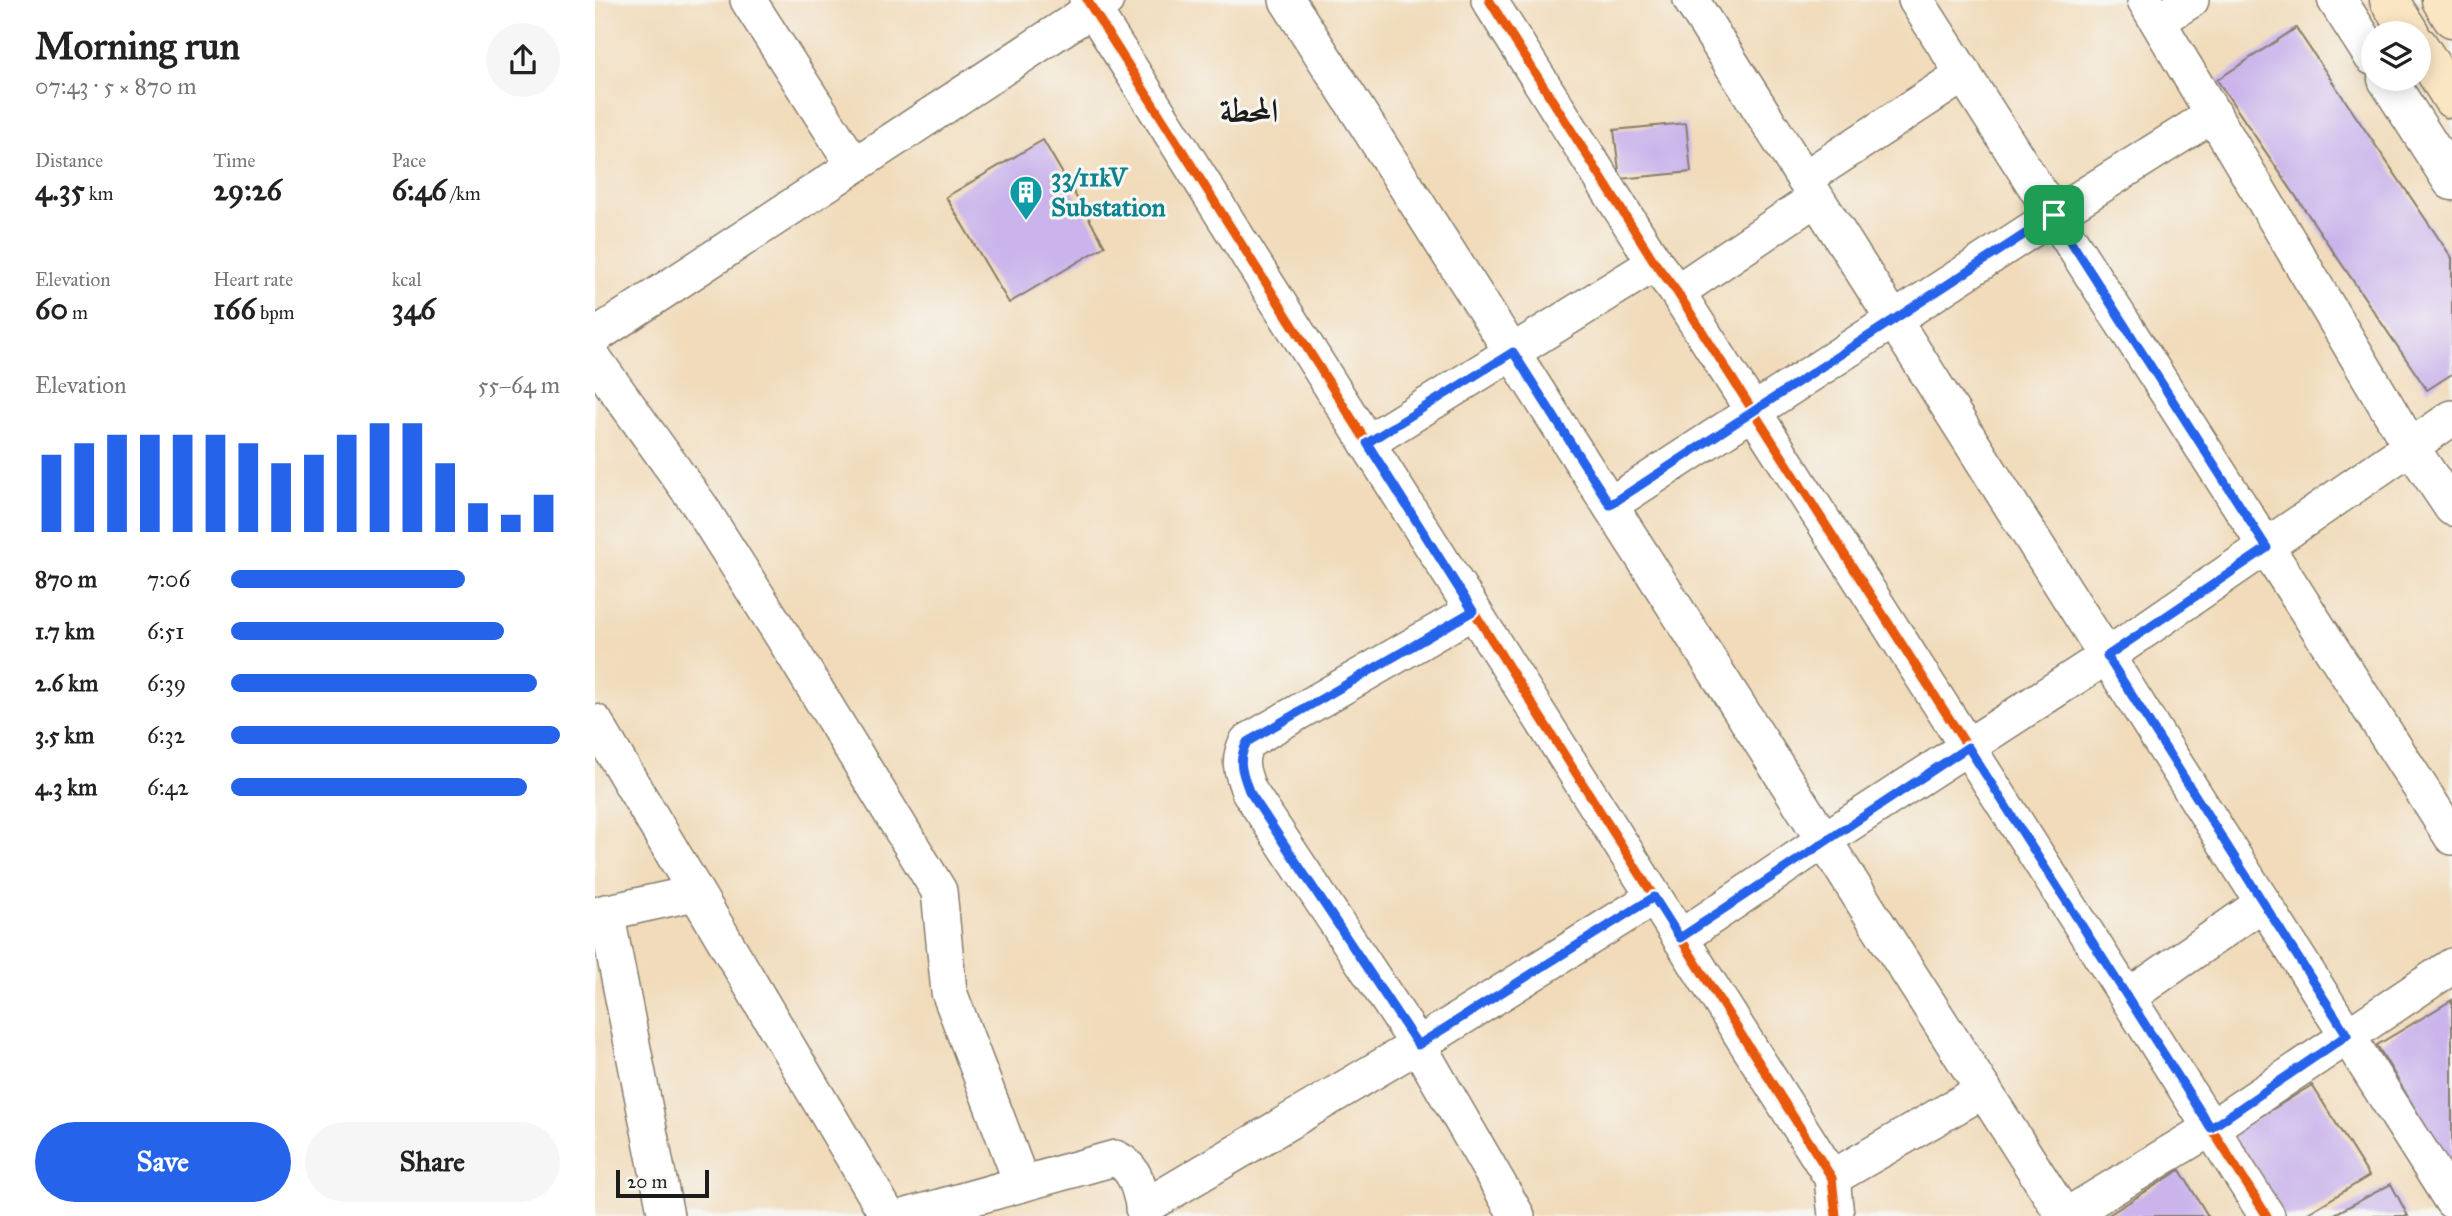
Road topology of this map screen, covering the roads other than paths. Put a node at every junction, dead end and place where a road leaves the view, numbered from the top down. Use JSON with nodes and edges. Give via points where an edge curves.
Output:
{"nodes":[{"id":1,"x":748,"y":0,"type":"edge"},
{"id":2,"x":1287,"y":0,"type":"edge"},
{"id":3,"x":1489,"y":0,"type":"edge"},
{"id":4,"x":1691,"y":0,"type":"edge"},
{"id":5,"x":1916,"y":0,"type":"edge"},
{"id":6,"x":2191,"y":0,"type":"edge"},
{"id":7,"x":2337,"y":0,"type":"edge"},
{"id":8,"x":2389,"y":0,"type":"edge"},
{"id":9,"x":2441,"y":0,"type":"edge"},
{"id":10,"x":1095,"y":3,"type":"edge"},
{"id":11,"x":2151,"y":10,"type":"edge"},
{"id":12,"x":2452,"y":18,"type":"edge"},
{"id":13,"x":2402,"y":21,"type":"edge"},
{"id":14,"x":2361,"y":37,"type":"edge"},
{"id":15,"x":2431,"y":65,"type":"edge"},
{"id":16,"x":1964,"y":74,"type":"junction"},
{"id":17,"x":2395,"y":91,"type":"edge"},
{"id":18,"x":2452,"y":99,"type":"edge"},
{"id":19,"x":2214,"y":114,"type":"junction"},
{"id":20,"x":854,"y":165,"type":"junction"},
{"id":21,"x":2452,"y":181,"type":"edge"},
{"id":22,"x":1810,"y":188,"type":"junction"},
{"id":23,"x":2054,"y":215,"type":"junction"},
{"id":24,"x":1655,"y":263,"type":"junction"},
{"id":25,"x":1677,"y":292,"type":"junction"},
{"id":26,"x":1893,"y":320,"type":"junction"},
{"id":27,"x":595,"y":336,"type":"edge"},
{"id":28,"x":1513,"y":352,"type":"junction"},
{"id":29,"x":595,"y":360,"type":"edge"},
{"id":30,"x":1753,"y":412,"type":"junction"},
{"id":31,"x":2452,"y":418,"type":"edge"},
{"id":32,"x":1367,"y":443,"type":"junction"},
{"id":33,"x":2411,"y":447,"type":"junction"},
{"id":34,"x":1610,"y":505,"type":"junction"},
{"id":35,"x":2452,"y":508,"type":"edge"},
{"id":36,"x":2267,"y":548,"type":"junction"},
{"id":37,"x":1473,"y":611,"type":"junction"},
{"id":38,"x":2107,"y":656,"type":"junction"},
{"id":39,"x":595,"y":722,"type":"edge"},
{"id":40,"x":1968,"y":747,"type":"junction"},
{"id":41,"x":2452,"y":837,"type":"edge"},
{"id":42,"x":1824,"y":841,"type":"junction"},
{"id":43,"x":695,"y":892,"type":"junction"},
{"id":44,"x":1654,"y":897,"type":"junction"},
{"id":45,"x":2263,"y":903,"type":"junction"},
{"id":46,"x":600,"y":914,"type":"edge"},
{"id":47,"x":1680,"y":938,"type":"junction"},
{"id":48,"x":2452,"y":966,"type":"edge"},
{"id":49,"x":2128,"y":997,"type":"junction"},
{"id":50,"x":2347,"y":1035,"type":"junction"},
{"id":51,"x":1418,"y":1045,"type":"junction"},
{"id":52,"x":1984,"y":1090,"type":"junction"},
{"id":53,"x":2211,"y":1128,"type":"junction"},
{"id":54,"x":1832,"y":1178,"type":"junction"},
{"id":55,"x":1023,"y":1184,"type":"junction"},
{"id":56,"x":2452,"y":1201,"type":"edge"},
{"id":57,"x":1145,"y":1212,"type":"edge"},
{"id":58,"x":666,"y":1216,"type":"edge"},
{"id":59,"x":888,"y":1216,"type":"edge"},
{"id":60,"x":907,"y":1216,"type":"edge"},
{"id":61,"x":1517,"y":1216,"type":"edge"},
{"id":62,"x":1836,"y":1216,"type":"edge"},
{"id":63,"x":2065,"y":1216,"type":"edge"},
{"id":64,"x":2267,"y":1216,"type":"edge"}],
"edges":[{"from":1,"to":20,"type":"street"},
{"from":2,"to":28,"type":"street"},
{"from":3,"to":24,"type":"street"},
{"from":4,"to":22,"type":"street"},
{"from":5,"to":16,"type":"street"},
{"from":6,"to":11,"type":"street"},
{"from":7,"to":14,"type":"street"},
{"from":8,"to":13,"type":"main road"},
{"from":9,"to":12,"type":"main road"},
{"from":10,"to":20,"type":"street"},
{"from":10,"to":32,"type":"street"},
{"from":11,"to":19,"type":"street"},
{"from":15,"to":18,"type":"main road"},
{"from":16,"to":22,"type":"street"},
{"from":16,"to":23,"type":"street"},
{"from":17,"to":21,"type":"street"},
{"from":19,"to":23,"type":"street"},
{"from":19,"to":33,"type":"street"},
{"from":20,"to":27,"type":"street"},
{"from":22,"to":25,"type":"street"},
{"from":22,"to":26,"type":"street"},
{"from":23,"to":26,"type":"street"},
{"from":23,"to":36,"type":"street"},
{"from":24,"to":25,"type":"street"},
{"from":24,"to":28,"type":"street"},
{"from":25,"to":30,"type":"street"},
{"from":26,"to":30,"type":"street"},
{"from":26,"to":38,"type":"street"},
{"from":28,"to":32,"type":"street"},
{"from":28,"to":34,"type":"street"},
{"from":29,"to":55,"type":"street","via":[[700,506],[939,891],[949,992]]},
{"from":30,"to":34,"type":"street"},
{"from":30,"to":40,"type":"street"},
{"from":31,"to":33,"type":"street"},
{"from":32,"to":37,"type":"street"},
{"from":33,"to":35,"type":"street"},
{"from":33,"to":36,"type":"street"},
{"from":34,"to":42,"type":"street"},
{"from":36,"to":38,"type":"street"},
{"from":36,"to":41,"type":"street"},
{"from":37,"to":44,"type":"street"},
{"from":37,"to":51,"type":"street","via":[[1247,742],[1241,754],[1249,791]]},
{"from":38,"to":40,"type":"street"},
{"from":38,"to":45,"type":"street"},
{"from":39,"to":43,"type":"street"},
{"from":40,"to":42,"type":"street"},
{"from":40,"to":49,"type":"street"},
{"from":42,"to":47,"type":"street"},
{"from":42,"to":52,"type":"street"},
{"from":43,"to":46,"type":"street"},
{"from":43,"to":59,"type":"street"},
{"from":44,"to":47,"type":"street"},
{"from":44,"to":51,"type":"street"},
{"from":45,"to":49,"type":"street"},
{"from":45,"to":50,"type":"street"},
{"from":46,"to":58,"type":"street"},
{"from":47,"to":54,"type":"street"},
{"from":48,"to":50,"type":"street"},
{"from":49,"to":53,"type":"street"},
{"from":50,"to":53,"type":"street"},
{"from":50,"to":56,"type":"street"},
{"from":51,"to":57,"type":"street"},
{"from":51,"to":61,"type":"street"},
{"from":52,"to":54,"type":"street"},
{"from":52,"to":63,"type":"street"},
{"from":53,"to":63,"type":"street"},
{"from":53,"to":64,"type":"street"},
{"from":54,"to":62,"type":"street"},
{"from":55,"to":57,"type":"street","via":[[1115,1158],[1133,1172]]},
{"from":55,"to":60,"type":"street"}]}
